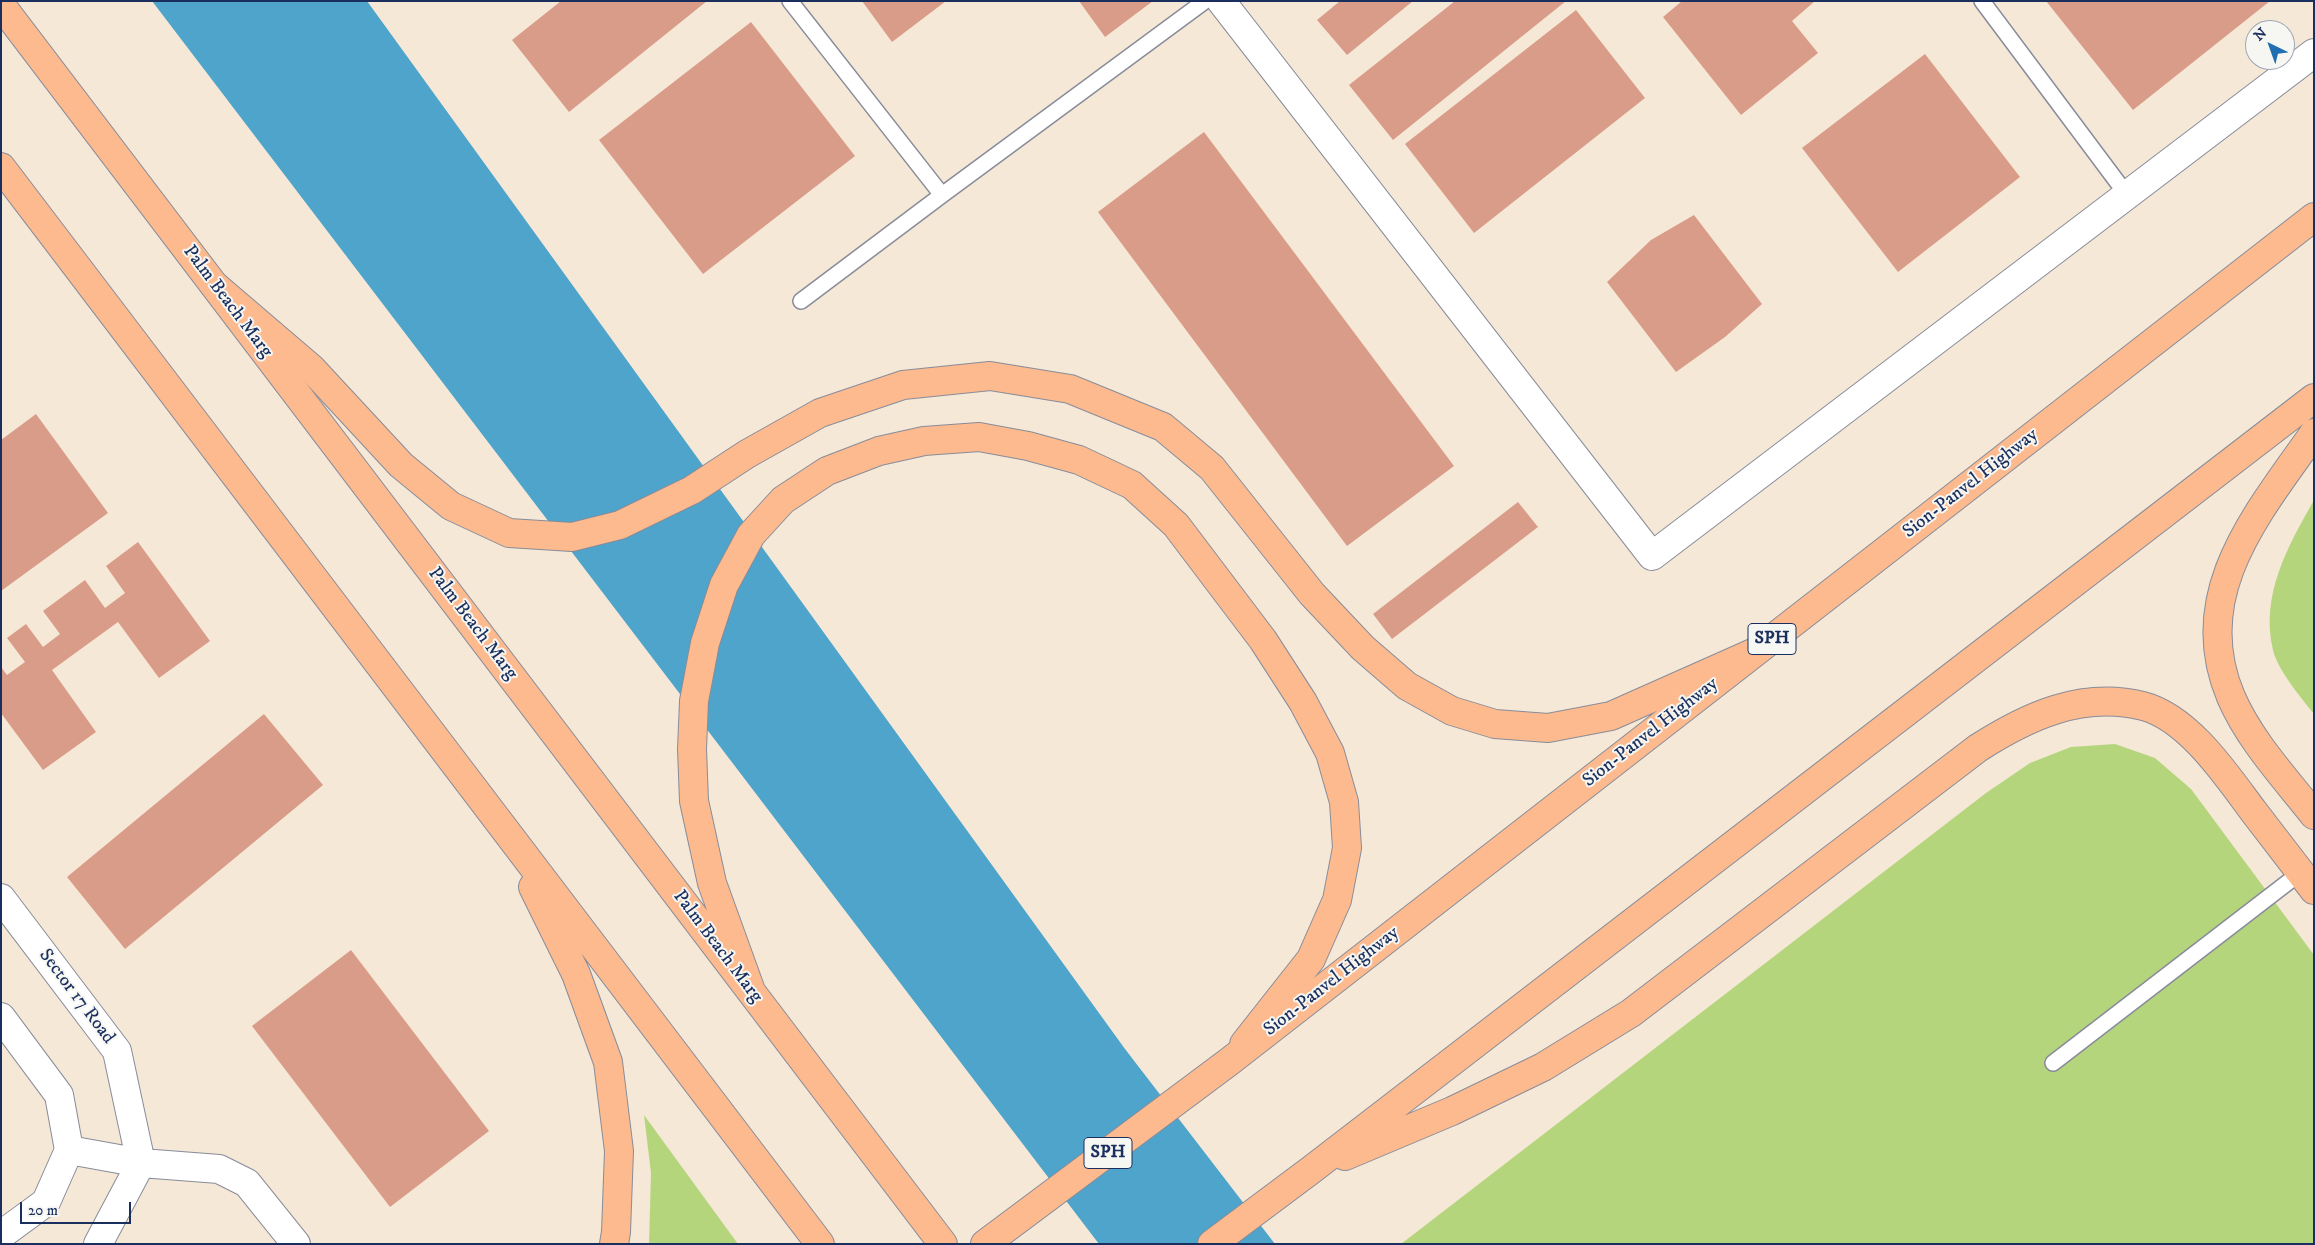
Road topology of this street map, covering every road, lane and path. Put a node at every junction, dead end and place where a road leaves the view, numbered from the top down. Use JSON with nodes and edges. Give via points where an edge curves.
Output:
{"nodes":[{"id":1,"x":790,"y":1,"type":"edge"},
{"id":2,"x":1205,"y":1,"type":"edge"},
{"id":3,"x":1221,"y":1,"type":"edge"},
{"id":4,"x":1982,"y":1,"type":"edge"},
{"id":5,"x":1,"y":5,"type":"edge"},
{"id":6,"x":2314,"y":53,"type":"edge"},
{"id":7,"x":1,"y":167,"type":"edge"},
{"id":8,"x":942,"y":195,"type":"junction"},
{"id":9,"x":2127,"y":195,"type":"junction"},
{"id":10,"x":2314,"y":217,"type":"edge"},
{"id":11,"x":215,"y":286,"type":"junction"},
{"id":12,"x":801,"y":301,"type":"dead end"},
{"id":13,"x":2314,"y":398,"type":"edge"},
{"id":14,"x":2314,"y":433,"type":"edge"},
{"id":15,"x":1755,"y":652,"type":"junction"},
{"id":16,"x":2314,"y":815,"type":"edge"},
{"id":17,"x":504,"y":829,"type":"junction"},
{"id":18,"x":2307,"y":882,"type":"edge"},
{"id":19,"x":1,"y":898,"type":"edge"},
{"id":20,"x":751,"y":991,"type":"junction"},
{"id":21,"x":1,"y":1017,"type":"edge"},
{"id":22,"x":1230,"y":1061,"type":"junction"},
{"id":23,"x":2053,"y":1063,"type":"dead end"},
{"id":24,"x":69,"y":1150,"type":"junction"},
{"id":25,"x":141,"y":1163,"type":"junction"},
{"id":26,"x":1311,"y":1170,"type":"junction"},
{"id":27,"x":1,"y":1235,"type":"edge"},
{"id":28,"x":100,"y":1243,"type":"edge"},
{"id":29,"x":296,"y":1244,"type":"edge"},
{"id":30,"x":614,"y":1244,"type":"edge"},
{"id":31,"x":820,"y":1244,"type":"edge"},
{"id":32,"x":943,"y":1244,"type":"edge"},
{"id":33,"x":985,"y":1244,"type":"edge"},
{"id":34,"x":1212,"y":1244,"type":"edge"}],
"edges":[{"from":1,"to":8,"type":"lane"},
{"from":2,"to":8,"type":"lane"},
{"from":3,"to":9,"type":"street","via":[[1652,556]]},
{"from":4,"to":9,"type":"lane"},
{"from":5,"to":11,"type":"main road","name":"Palm Beach Marg"},
{"from":6,"to":9,"type":"street"},
{"from":7,"to":17,"type":"main road"},
{"from":8,"to":12,"type":"lane"},
{"from":10,"to":15,"type":"main road","name":"Sion-Panvel Highway","number":"SPH"},
{"from":11,"to":15,"type":"main road","via":[[312,368],[408,471],[451,506],[509,533],[572,537],[620,526],[692,490],[820,413],[902,385],[990,376],[1070,389],[1163,427],[1212,468],[1312,594],[1364,648],[1407,686],[1452,711],[1495,724],[1548,728],[1611,716]]},
{"from":11,"to":20,"type":"main road","name":"Palm Beach Marg"},
{"from":13,"to":26,"type":"main road"},
{"from":14,"to":16,"type":"main road","via":[[2250,525],[2232,560],[2221,594],[2217,632],[2220,663],[2231,698],[2250,732]]},
{"from":15,"to":22,"type":"main road","name":"Sion-Panvel Highway","number":"SPH"},
{"from":17,"to":30,"type":"main road","via":[[576,974],[608,1062],[619,1152]]},
{"from":17,"to":31,"type":"main road"},
{"from":18,"to":23,"type":"lane"},
{"from":18,"to":26,"type":"main road","via":[[2214,760],[2192,736],[2164,716],[2143,706],[2114,703],[2084,702],[2048,711],[2013,726],[1978,748],[1632,1013],[1543,1067],[1452,1111]]},
{"from":19,"to":25,"type":"street","name":"Sector 17 Road","via":[[117,1051]]},
{"from":20,"to":22,"type":"main road","via":[[712,883],[694,801],[694,701],[705,643],[724,585],[751,535],[784,500],[827,471],[879,451],[924,441],[979,438],[1028,446],[1079,460],[1132,485],[1176,526],[1268,648],[1303,702],[1330,753],[1344,802],[1346,848],[1337,900],[1311,959]]},
{"from":20,"to":32,"type":"main road","name":"Palm Beach Marg"},
{"from":21,"to":24,"type":"street","via":[[59,1095]]},
{"from":22,"to":33,"type":"main road","name":"Sion-Panvel Highway","number":"SPH"},
{"from":24,"to":25,"type":"street"},
{"from":24,"to":27,"type":"street","via":[[46,1202]]},
{"from":25,"to":28,"type":"street"},
{"from":25,"to":29,"type":"street","via":[[219,1169],[246,1183]]},
{"from":26,"to":34,"type":"main road"}]}
